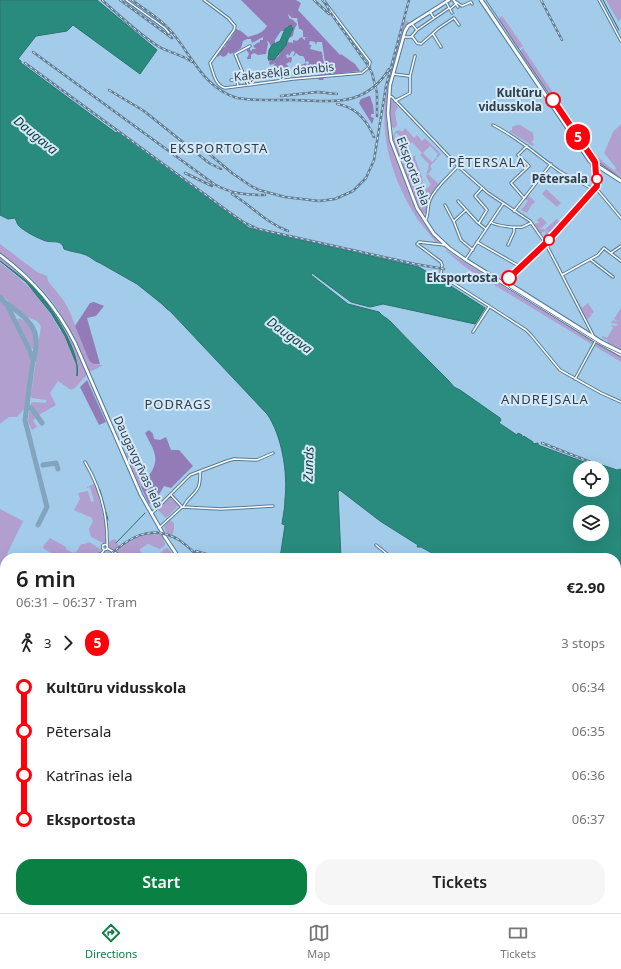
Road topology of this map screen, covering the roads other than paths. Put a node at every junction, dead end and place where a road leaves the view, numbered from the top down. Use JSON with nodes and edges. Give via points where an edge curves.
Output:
{"nodes":[{"id":1,"x":126,"y":0,"type":"edge"},
{"id":2,"x":204,"y":0,"type":"edge"},
{"id":3,"x":323,"y":0,"type":"edge"},
{"id":4,"x":454,"y":0,"type":"edge"},
{"id":5,"x":481,"y":0,"type":"edge"},
{"id":6,"x":599,"y":0,"type":"edge"},
{"id":7,"x":447,"y":1,"type":"edge"},
{"id":8,"x":457,"y":4,"type":"junction"},
{"id":9,"x":472,"y":4,"type":"dead end"},
{"id":10,"x":458,"y":8,"type":"dead end"},
{"id":11,"x":450,"y":9,"type":"junction"},
{"id":12,"x":430,"y":12,"type":"junction"},
{"id":13,"x":452,"y":13,"type":"dead end"},
{"id":14,"x":434,"y":18,"type":"junction"},
{"id":15,"x":412,"y":24,"type":"junction"},
{"id":16,"x":459,"y":25,"type":"dead end"},
{"id":17,"x":417,"y":30,"type":"junction"},
{"id":18,"x":169,"y":33,"type":"dead end"},
{"id":19,"x":433,"y":34,"type":"junction"},
{"id":20,"x":412,"y":36,"type":"junction"},
{"id":21,"x":404,"y":37,"type":"junction"},
{"id":22,"x":621,"y":41,"type":"edge"},
{"id":23,"x":250,"y":46,"type":"dead end"},
{"id":24,"x":442,"y":47,"type":"dead end"},
{"id":25,"x":415,"y":56,"type":"dead end"},
{"id":26,"x":393,"y":74,"type":"junction"},
{"id":27,"x":410,"y":76,"type":"junction"},
{"id":28,"x":231,"y":80,"type":"dead end"},
{"id":29,"x":248,"y":85,"type":"junction"},
{"id":30,"x":238,"y":86,"type":"junction"},
{"id":31,"x":389,"y":96,"type":"junction"},
{"id":32,"x":395,"y":102,"type":"junction"},
{"id":33,"x":493,"y":126,"type":"dead end"},
{"id":34,"x":527,"y":146,"type":"junction"},
{"id":35,"x":591,"y":162,"type":"junction"},
{"id":36,"x":551,"y":164,"type":"junction"},
{"id":37,"x":458,"y":166,"type":"junction"},
{"id":38,"x":598,"y":166,"type":"junction"},
{"id":39,"x":594,"y":170,"type":"junction"},
{"id":40,"x":621,"y":181,"type":"edge"},
{"id":41,"x":482,"y":188,"type":"junction"},
{"id":42,"x":594,"y":188,"type":"junction"},
{"id":43,"x":524,"y":198,"type":"junction"},
{"id":44,"x":458,"y":201,"type":"dead end"},
{"id":45,"x":503,"y":204,"type":"junction"},
{"id":46,"x":445,"y":205,"type":"dead end"},
{"id":47,"x":466,"y":210,"type":"junction"},
{"id":48,"x":514,"y":211,"type":"junction"},
{"id":49,"x":621,"y":218,"type":"edge"},
{"id":50,"x":425,"y":221,"type":"junction"},
{"id":51,"x":454,"y":222,"type":"junction"},
{"id":52,"x":491,"y":222,"type":"junction"},
{"id":53,"x":479,"y":223,"type":"junction"},
{"id":54,"x":531,"y":223,"type":"junction"},
{"id":55,"x":514,"y":226,"type":"junction"},
{"id":56,"x":486,"y":229,"type":"junction"},
{"id":57,"x":477,"y":242,"type":"junction"},
{"id":58,"x":545,"y":243,"type":"junction"},
{"id":59,"x":508,"y":245,"type":"dead end"},
{"id":60,"x":447,"y":246,"type":"junction"},
{"id":61,"x":621,"y":246,"type":"edge"},
{"id":62,"x":473,"y":250,"type":"junction"},
{"id":63,"x":611,"y":253,"type":"junction"},
{"id":64,"x":0,"y":255,"type":"edge"},
{"id":65,"x":466,"y":260,"type":"junction"},
{"id":66,"x":591,"y":260,"type":"junction"},
{"id":67,"x":621,"y":261,"type":"edge"},
{"id":68,"x":520,"y":266,"type":"junction"},
{"id":69,"x":562,"y":275,"type":"junction"},
{"id":70,"x":613,"y":277,"type":"dead end"},
{"id":71,"x":504,"y":283,"type":"junction"},
{"id":72,"x":510,"y":285,"type":"junction"},
{"id":73,"x":489,"y":307,"type":"junction"},
{"id":74,"x":472,"y":332,"type":"dead end"},
{"id":75,"x":590,"y":335,"type":"junction"},
{"id":76,"x":594,"y":340,"type":"junction"},
{"id":77,"x":621,"y":352,"type":"edge"},
{"id":78,"x":621,"y":355,"type":"edge"},
{"id":79,"x":575,"y":379,"type":"junction"},
{"id":80,"x":621,"y":402,"type":"edge"},
{"id":81,"x":272,"y":453,"type":"dead end"},
{"id":82,"x":85,"y":462,"type":"dead end"},
{"id":83,"x":200,"y":471,"type":"junction"},
{"id":84,"x":170,"y":494,"type":"junction"},
{"id":85,"x":273,"y":506,"type":"dead end"},
{"id":86,"x":182,"y":507,"type":"junction"},
{"id":87,"x":151,"y":514,"type":"junction"},
{"id":88,"x":159,"y":528,"type":"junction"},
{"id":89,"x":376,"y":545,"type":"dead end"},
{"id":90,"x":107,"y":547,"type":"junction"},
{"id":91,"x":104,"y":550,"type":"junction"},
{"id":92,"x":102,"y":553,"type":"edge"},
{"id":93,"x":116,"y":553,"type":"edge"},
{"id":94,"x":175,"y":553,"type":"edge"},
{"id":95,"x":386,"y":553,"type":"edge"}],
"edges":[{"from":1,"to":18,"type":"street"},
{"from":2,"to":30,"type":"street","name":"Kaķasēkļa dambis","via":[[235,26],[210,63],[220,86]]},
{"from":3,"to":29,"type":"street","name":"Kaķasēkļa dambis","via":[[370,62],[369,67],[362,73]]},
{"from":4,"to":8,"type":"street"},
{"from":5,"to":35,"type":"main road"},
{"from":6,"to":22,"type":"street"},
{"from":7,"to":11,"type":"street"},
{"from":7,"to":12,"type":"street"},
{"from":8,"to":9,"type":"street"},
{"from":8,"to":10,"type":"street"},
{"from":8,"to":11,"type":"street"},
{"from":11,"to":13,"type":"street"},
{"from":11,"to":14,"type":"street"},
{"from":12,"to":14,"type":"street"},
{"from":12,"to":15,"type":"street"},
{"from":14,"to":17,"type":"street","via":[[432,22]]},
{"from":15,"to":17,"type":"street"},
{"from":15,"to":21,"type":"street","name":"Eksporta iela","via":[[407,28]]},
{"from":16,"to":19,"type":"street","via":[[454,18]]},
{"from":17,"to":20,"type":"street"},
{"from":19,"to":20,"type":"street","via":[[419,44]]},
{"from":19,"to":24,"type":"street"},
{"from":20,"to":21,"type":"street"},
{"from":21,"to":26,"type":"street","name":"Eksporta iela"},
{"from":23,"to":29,"type":"street","via":[[235,54]]},
{"from":25,"to":27,"type":"street"},
{"from":26,"to":27,"type":"street"},
{"from":26,"to":31,"type":"street","name":"Eksporta iela"},
{"from":27,"to":32,"type":"street","via":[[410,94]]},
{"from":28,"to":30,"type":"street","via":[[237,80]]},
{"from":29,"to":30,"type":"street","name":"Kaķasēkļa dambis"},
{"from":31,"to":32,"type":"street"},
{"from":31,"to":50,"type":"street","name":"Eksporta iela","via":[[391,140],[417,208]]},
{"from":32,"to":37,"type":"street"},
{"from":33,"to":34,"type":"street"},
{"from":34,"to":36,"type":"street"},
{"from":34,"to":43,"type":"street","via":[[518,155],[529,166],[511,182]]},
{"from":35,"to":38,"type":"main road"},
{"from":35,"to":39,"type":"street"},
{"from":36,"to":42,"type":"street"},
{"from":36,"to":43,"type":"street"},
{"from":37,"to":41,"type":"street"},
{"from":37,"to":50,"type":"street","via":[[430,198]]},
{"from":38,"to":39,"type":"street"},
{"from":38,"to":40,"type":"main road"},
{"from":39,"to":42,"type":"street"},
{"from":41,"to":45,"type":"street"},
{"from":41,"to":53,"type":"street","via":[[475,196],[487,210]]},
{"from":42,"to":49,"type":"street"},
{"from":42,"to":58,"type":"street"},
{"from":43,"to":48,"type":"street"},
{"from":44,"to":47,"type":"street"},
{"from":45,"to":48,"type":"street"},
{"from":45,"to":52,"type":"street"},
{"from":46,"to":51,"type":"street"},
{"from":47,"to":51,"type":"street"},
{"from":47,"to":53,"type":"street"},
{"from":48,"to":54,"type":"street"},
{"from":50,"to":60,"type":"street","name":"Eksporta iela"},
{"from":51,"to":62,"type":"street","via":[[461,240]]},
{"from":52,"to":55,"type":"street"},
{"from":52,"to":56,"type":"street"},
{"from":53,"to":56,"type":"street"},
{"from":54,"to":55,"type":"street","via":[[522,227]]},
{"from":54,"to":58,"type":"street"},
{"from":55,"to":59,"type":"street"},
{"from":56,"to":57,"type":"street"},
{"from":57,"to":62,"type":"street"},
{"from":57,"to":68,"type":"street"},
{"from":58,"to":68,"type":"street"},
{"from":58,"to":69,"type":"street"},
{"from":60,"to":65,"type":"street","name":"Eksporta iela"},
{"from":60,"to":73,"type":"street","via":[[419,242],[417,244],[441,262],[442,276]]},
{"from":61,"to":63,"type":"street"},
{"from":62,"to":65,"type":"street"},
{"from":63,"to":66,"type":"street","via":[[604,248]]},
{"from":63,"to":67,"type":"street"},
{"from":64,"to":87,"type":"street","name":"Daugavgrīvas iela","via":[[27,277],[51,303],[70,334]]},
{"from":65,"to":71,"type":"street","name":"Eksporta iela"},
{"from":66,"to":69,"type":"street"},
{"from":66,"to":70,"type":"street"},
{"from":68,"to":71,"type":"street"},
{"from":68,"to":72,"type":"street","via":[[509,281]]},
{"from":69,"to":75,"type":"street"},
{"from":71,"to":72,"type":"street","name":"Eksporta iela"},
{"from":71,"to":75,"type":"street","name":"Eksporta iela"},
{"from":72,"to":75,"type":"street","name":"Eksporta iela"},
{"from":73,"to":74,"type":"street"},
{"from":73,"to":79,"type":"street","via":[[529,333],[560,370]]},
{"from":75,"to":76,"type":"street","name":"Eksporta iela"},
{"from":75,"to":76,"type":"street"},
{"from":76,"to":77,"type":"street","name":"Eksporta iela"},
{"from":76,"to":78,"type":"street","name":"Eksporta iela"},
{"from":76,"to":79,"type":"street"},
{"from":79,"to":80,"type":"street"},
{"from":81,"to":83,"type":"street","via":[[257,460],[234,459]]},
{"from":82,"to":90,"type":"street","via":[[96,483],[104,511]]},
{"from":83,"to":84,"type":"street","via":[[190,475]]},
{"from":83,"to":86,"type":"street","via":[[198,489]]},
{"from":84,"to":86,"type":"street"},
{"from":84,"to":87,"type":"street"},
{"from":85,"to":86,"type":"street","via":[[221,509]]},
{"from":86,"to":88,"type":"street"},
{"from":87,"to":88,"type":"street","name":"Daugavgrīvas iela"},
{"from":88,"to":94,"type":"street","name":"Daugavgrīvas iela"},
{"from":89,"to":95,"type":"street"},
{"from":90,"to":91,"type":"street"},
{"from":90,"to":91,"type":"street","via":[[103,546]]},
{"from":90,"to":93,"type":"street"},
{"from":91,"to":92,"type":"street"}]}
